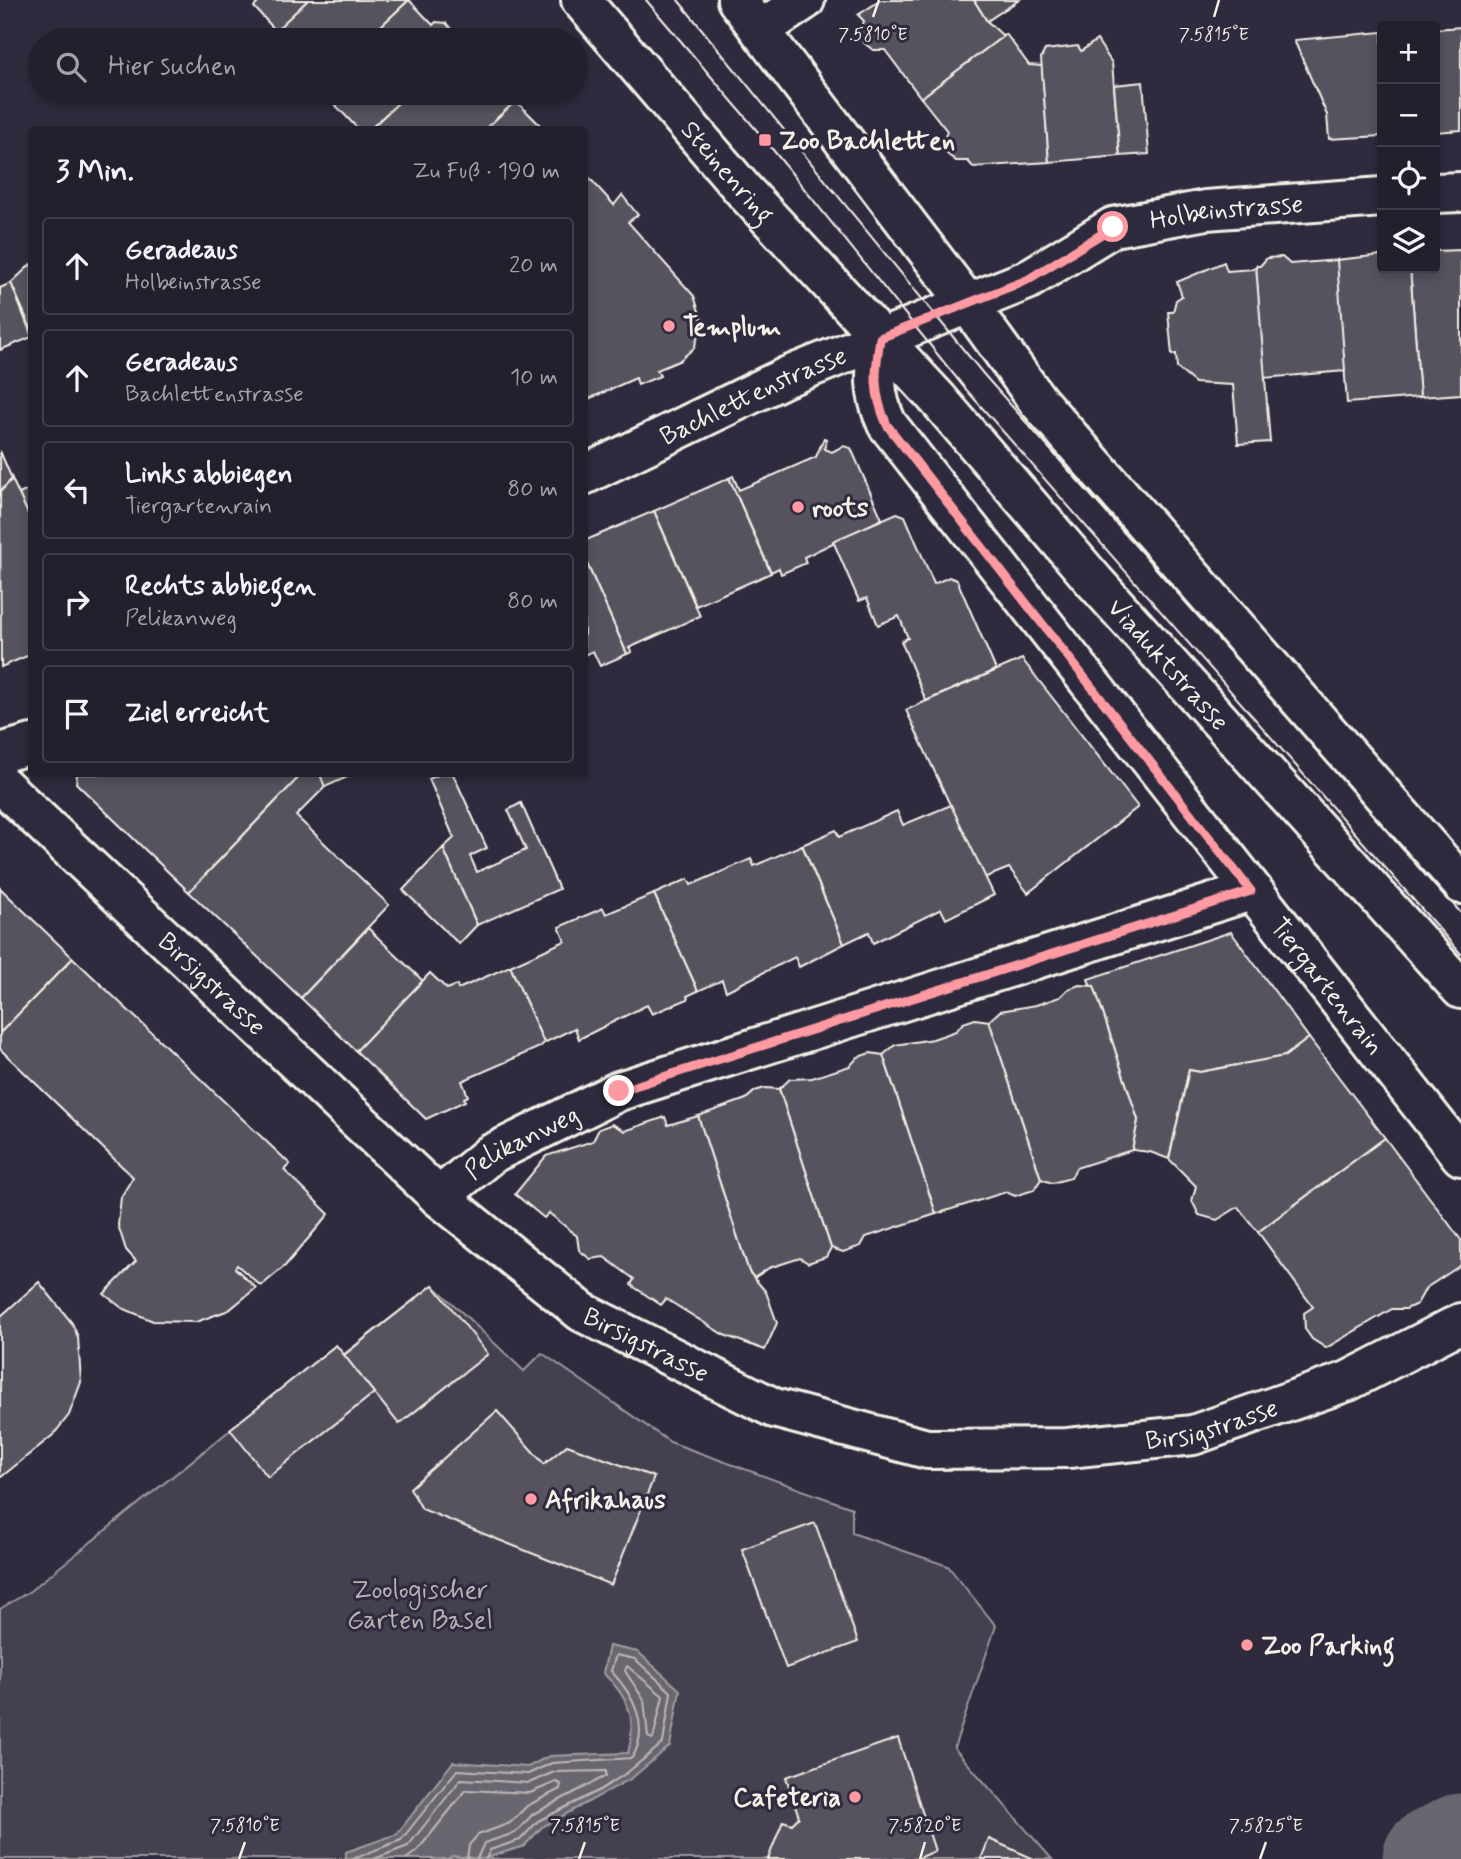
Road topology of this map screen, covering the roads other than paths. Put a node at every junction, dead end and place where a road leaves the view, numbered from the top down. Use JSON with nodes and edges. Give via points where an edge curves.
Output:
{"nodes":[{"id":1,"x":581,"y":0,"type":"edge"},
{"id":2,"x":737,"y":0,"type":"edge"},
{"id":3,"x":805,"y":0,"type":"edge"},
{"id":4,"x":760,"y":30,"type":"junction"},
{"id":5,"x":1461,"y":191,"type":"edge"},
{"id":6,"x":1440,"y":193,"type":"edge"},
{"id":7,"x":1377,"y":197,"type":"edge"},
{"id":8,"x":968,"y":304,"type":"junction"},
{"id":9,"x":925,"y":321,"type":"joint"},
{"id":10,"x":880,"y":338,"type":"junction"},
{"id":11,"x":588,"y":473,"type":"edge"},
{"id":12,"x":28,"y":745,"type":"edge"},
{"id":13,"x":0,"y":753,"type":"edge"},
{"id":14,"x":0,"y":783,"type":"edge"},
{"id":15,"x":1461,"y":884,"type":"edge"},
{"id":16,"x":1251,"y":891,"type":"junction"},
{"id":17,"x":1461,"y":989,"type":"edge"},
{"id":18,"x":1461,"y":1156,"type":"edge"},
{"id":19,"x":439,"y":1197,"type":"junction"},
{"id":20,"x":1461,"y":1324,"type":"edge"}],
"edges":[{"from":1,"to":10,"type":"street","name":"Steinenring","via":[[745,192]]},
{"from":2,"to":4,"type":"street"},
{"from":3,"to":4,"type":"street"},
{"from":4,"to":8,"type":"street"},
{"from":5,"to":6,"type":"street"},
{"from":7,"to":8,"type":"street","name":"Holbeinstrasse","via":[[1206,209],[1113,227],[1027,280]]},
{"from":8,"to":9,"type":"street","name":"Holbeinstrasse"},
{"from":8,"to":15,"type":"street","via":[[1038,401]]},
{"from":9,"to":10,"type":"street","name":"Bachlettenstrasse"},
{"from":10,"to":11,"type":"street","name":"Bachlettenstrasse","via":[[786,377]]},
{"from":10,"to":16,"type":"street","name":"Tiergartenrain","via":[[874,382],[887,425]]},
{"from":10,"to":17,"type":"street","name":"Viaduktstrasse"},
{"from":12,"to":13,"type":"street"},
{"from":14,"to":19,"type":"street","name":"Birsigstrasse"},
{"from":16,"to":18,"type":"street","name":"Tiergartenrain"},
{"from":16,"to":19,"type":"street","name":"Pelikanweg","via":[[619,1091],[491,1154]]},
{"from":19,"to":20,"type":"street","name":"Birsigstrasse","via":[[582,1312],[774,1408],[927,1449],[1068,1448],[1193,1435],[1348,1381]]}]}
